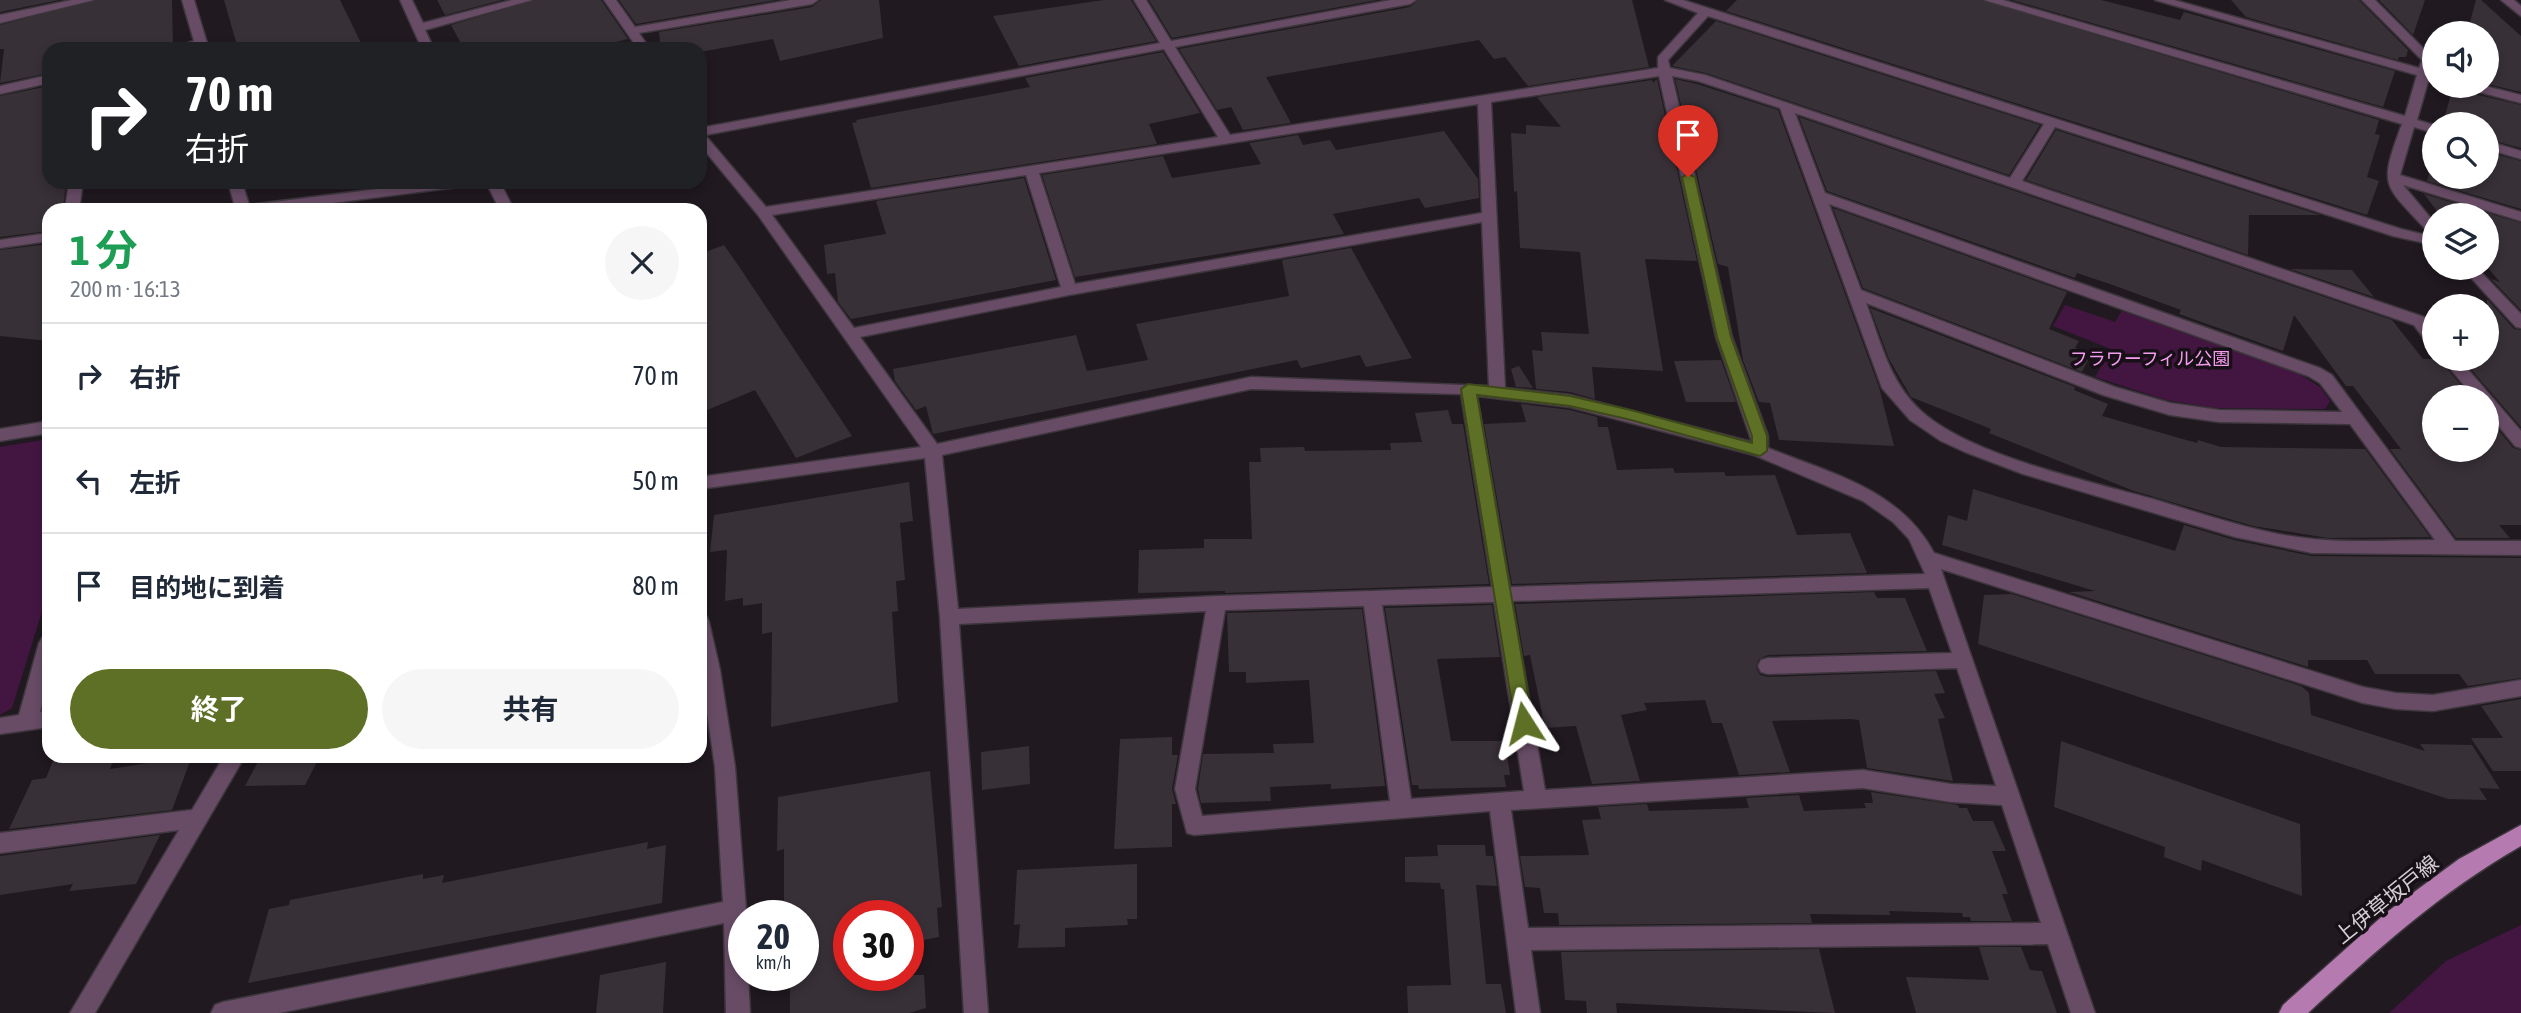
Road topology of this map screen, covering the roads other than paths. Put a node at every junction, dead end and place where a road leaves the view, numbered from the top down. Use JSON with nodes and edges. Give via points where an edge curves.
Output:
{"nodes":[{"id":1,"x":88,"y":0,"type":"edge"},
{"id":2,"x":188,"y":0,"type":"edge"},
{"id":3,"x":406,"y":0,"type":"edge"},
{"id":4,"x":526,"y":0,"type":"edge"},
{"id":5,"x":610,"y":0,"type":"edge"},
{"id":6,"x":812,"y":0,"type":"edge"},
{"id":7,"x":1140,"y":0,"type":"edge"},
{"id":8,"x":1327,"y":0,"type":"edge"},
{"id":9,"x":1410,"y":0,"type":"edge"},
{"id":10,"x":1671,"y":0,"type":"edge"},
{"id":11,"x":1990,"y":0,"type":"edge"},
{"id":12,"x":2039,"y":0,"type":"edge"},
{"id":13,"x":2161,"y":0,"type":"edge"},
{"id":14,"x":2368,"y":0,"type":"edge"},
{"id":15,"x":2507,"y":0,"type":"edge"},
{"id":16,"x":1706,"y":11,"type":"junction"},
{"id":17,"x":2031,"y":12,"type":"junction"},
{"id":18,"x":2521,"y":12,"type":"edge"},
{"id":19,"x":1337,"y":13,"type":"junction"},
{"id":20,"x":0,"y":19,"type":"edge"},
{"id":21,"x":419,"y":28,"type":"junction"},
{"id":22,"x":632,"y":31,"type":"junction"},
{"id":23,"x":201,"y":42,"type":"edge"},
{"id":24,"x":425,"y":42,"type":"edge"},
{"id":25,"x":639,"y":42,"type":"edge"},
{"id":26,"x":1167,"y":44,"type":"junction"},
{"id":27,"x":2422,"y":53,"type":"edge"},
{"id":28,"x":1665,"y":71,"type":"junction"},
{"id":29,"x":2422,"y":72,"type":"edge"},
{"id":30,"x":42,"y":81,"type":"edge"},
{"id":31,"x":0,"y":90,"type":"edge"},
{"id":32,"x":2422,"y":92,"type":"edge"},
{"id":33,"x":2499,"y":93,"type":"edge"},
{"id":34,"x":1484,"y":98,"type":"junction"},
{"id":35,"x":2521,"y":99,"type":"edge"},
{"id":36,"x":1786,"y":106,"type":"junction"},
{"id":37,"x":2052,"y":121,"type":"junction"},
{"id":38,"x":2410,"y":122,"type":"junction"},
{"id":39,"x":2422,"y":126,"type":"edge"},
{"id":40,"x":707,"y":133,"type":"edge"},
{"id":41,"x":1226,"y":139,"type":"junction"},
{"id":42,"x":707,"y":143,"type":"edge"},
{"id":43,"x":2499,"y":149,"type":"edge"},
{"id":44,"x":2521,"y":155,"type":"edge"},
{"id":45,"x":1031,"y":169,"type":"junction"},
{"id":46,"x":2393,"y":177,"type":"junction"},
{"id":47,"x":2014,"y":183,"type":"junction"},
{"id":48,"x":410,"y":189,"type":"edge"},
{"id":49,"x":1818,"y":195,"type":"junction"},
{"id":50,"x":300,"y":203,"type":"edge"},
{"id":51,"x":763,"y":212,"type":"junction"},
{"id":52,"x":1490,"y":216,"type":"junction"},
{"id":53,"x":2422,"y":217,"type":"edge"},
{"id":54,"x":2521,"y":217,"type":"edge"},
{"id":55,"x":42,"y":238,"type":"edge"},
{"id":56,"x":2422,"y":238,"type":"edge"},
{"id":57,"x":0,"y":244,"type":"edge"},
{"id":58,"x":2480,"y":280,"type":"edge"},
{"id":59,"x":1069,"y":290,"type":"junction"},
{"id":60,"x":1853,"y":292,"type":"junction"},
{"id":61,"x":2521,"y":323,"type":"edge"},
{"id":62,"x":2422,"y":326,"type":"edge"},
{"id":63,"x":850,"y":334,"type":"junction"},
{"id":64,"x":2461,"y":371,"type":"edge"},
{"id":65,"x":2473,"y":385,"type":"edge"},
{"id":66,"x":1468,"y":389,"type":"junction"},
{"id":67,"x":1497,"y":392,"type":"junction"},
{"id":68,"x":2499,"y":415,"type":"edge"},
{"id":69,"x":2355,"y":418,"type":"junction"},
{"id":70,"x":42,"y":428,"type":"edge"},
{"id":71,"x":0,"y":435,"type":"edge"},
{"id":72,"x":2521,"y":442,"type":"edge"},
{"id":73,"x":933,"y":451,"type":"junction"},
{"id":74,"x":1760,"y":451,"type":"junction"},
{"id":75,"x":707,"y":482,"type":"edge"},
{"id":76,"x":2450,"y":547,"type":"junction"},
{"id":77,"x":2521,"y":548,"type":"edge"},
{"id":78,"x":1928,"y":558,"type":"junction"},
{"id":79,"x":1935,"y":581,"type":"junction"},
{"id":80,"x":1503,"y":594,"type":"junction"},
{"id":81,"x":1372,"y":598,"type":"junction"},
{"id":82,"x":1217,"y":603,"type":"junction"},
{"id":83,"x":949,"y":617,"type":"junction"},
{"id":84,"x":707,"y":651,"type":"edge"},
{"id":85,"x":1964,"y":660,"type":"junction"},
{"id":86,"x":1768,"y":666,"type":"dead end"},
{"id":87,"x":42,"y":668,"type":"edge"},
{"id":88,"x":2521,"y":688,"type":"edge"},
{"id":89,"x":42,"y":720,"type":"edge"},
{"id":90,"x":27,"y":722,"type":"junction"},
{"id":91,"x":0,"y":726,"type":"edge"},
{"id":92,"x":231,"y":763,"type":"edge"},
{"id":93,"x":2011,"y":796,"type":"junction"},
{"id":94,"x":1499,"y":800,"type":"junction"},
{"id":95,"x":1536,"y":800,"type":"junction"},
{"id":96,"x":1402,"y":809,"type":"junction"},
{"id":97,"x":200,"y":818,"type":"junction"},
{"id":98,"x":2521,"y":835,"type":"edge"},
{"id":99,"x":0,"y":843,"type":"edge"},
{"id":100,"x":734,"y":900,"type":"edge"},
{"id":101,"x":728,"y":911,"type":"edge"},
{"id":102,"x":2054,"y":933,"type":"junction"},
{"id":103,"x":1517,"y":939,"type":"junction"},
{"id":104,"x":737,"y":991,"type":"edge"},
{"id":105,"x":82,"y":1013,"type":"edge"},
{"id":106,"x":223,"y":1013,"type":"edge"},
{"id":107,"x":738,"y":1013,"type":"edge"},
{"id":108,"x":976,"y":1013,"type":"edge"},
{"id":109,"x":1528,"y":1013,"type":"edge"},
{"id":110,"x":2083,"y":1013,"type":"edge"},
{"id":111,"x":2291,"y":1013,"type":"edge"}],
"edges":[{"from":1,"to":20,"type":"street"},
{"from":2,"to":23,"type":"street"},
{"from":3,"to":21,"type":"street"},
{"from":4,"to":21,"type":"street"},
{"from":5,"to":22,"type":"street"},
{"from":6,"to":22,"type":"street"},
{"from":7,"to":26,"type":"street"},
{"from":8,"to":19,"type":"street"},
{"from":9,"to":19,"type":"street"},
{"from":10,"to":16,"type":"street"},
{"from":11,"to":17,"type":"street"},
{"from":12,"to":17,"type":"street"},
{"from":13,"to":29,"type":"street"},
{"from":14,"to":27,"type":"street"},
{"from":15,"to":18,"type":"street"},
{"from":16,"to":28,"type":"street","via":[[1662,60]]},
{"from":16,"to":37,"type":"street"},
{"from":17,"to":38,"type":"street"},
{"from":19,"to":26,"type":"street"},
{"from":21,"to":24,"type":"street"},
{"from":22,"to":25,"type":"street"},
{"from":26,"to":40,"type":"street"},
{"from":26,"to":41,"type":"street"},
{"from":28,"to":34,"type":"street"},
{"from":28,"to":36,"type":"street"},
{"from":28,"to":74,"type":"street","via":[[1724,337],[1760,436]]},
{"from":30,"to":31,"type":"street"},
{"from":32,"to":38,"type":"street"},
{"from":33,"to":35,"type":"street"},
{"from":34,"to":41,"type":"street"},
{"from":34,"to":52,"type":"street"},
{"from":36,"to":47,"type":"street"},
{"from":36,"to":49,"type":"street"},
{"from":37,"to":47,"type":"street"},
{"from":37,"to":56,"type":"street"},
{"from":38,"to":39,"type":"street"},
{"from":38,"to":46,"type":"street"},
{"from":41,"to":45,"type":"street"},
{"from":42,"to":51,"type":"street"},
{"from":43,"to":44,"type":"street"},
{"from":45,"to":51,"type":"street"},
{"from":45,"to":59,"type":"street"},
{"from":46,"to":53,"type":"street","via":[[2399,192]]},
{"from":46,"to":54,"type":"street"},
{"from":47,"to":62,"type":"street"},
{"from":48,"to":50,"type":"street"},
{"from":49,"to":60,"type":"street"},
{"from":49,"to":69,"type":"street","via":[[2314,372],[2326,379]]},
{"from":51,"to":63,"type":"street"},
{"from":52,"to":59,"type":"street"},
{"from":52,"to":67,"type":"street"},
{"from":55,"to":57,"type":"street"},
{"from":58,"to":61,"type":"street"},
{"from":59,"to":63,"type":"street"},
{"from":60,"to":69,"type":"street","via":[[2109,391],[2170,409],[2219,416]]},
{"from":60,"to":76,"type":"street","via":[[1890,388],[1916,416],[1971,448],[2029,470],[2235,530],[2312,546]]},
{"from":63,"to":73,"type":"street"},
{"from":64,"to":65,"type":"street"},
{"from":66,"to":67,"type":"street"},
{"from":66,"to":73,"type":"street","via":[[1251,383]]},
{"from":66,"to":80,"type":"street"},
{"from":67,"to":74,"type":"street","via":[[1594,407]]},
{"from":68,"to":72,"type":"street"},
{"from":69,"to":76,"type":"street"},
{"from":70,"to":71,"type":"street"},
{"from":73,"to":75,"type":"street"},
{"from":73,"to":83,"type":"street"},
{"from":74,"to":78,"type":"street","via":[[1869,496],[1899,517]]},
{"from":76,"to":77,"type":"street"},
{"from":78,"to":79,"type":"street"},
{"from":78,"to":88,"type":"street","via":[[2364,695],[2433,703]]},
{"from":79,"to":80,"type":"street"},
{"from":79,"to":85,"type":"street"},
{"from":80,"to":81,"type":"street"},
{"from":80,"to":95,"type":"street"},
{"from":81,"to":82,"type":"street"},
{"from":81,"to":96,"type":"street"},
{"from":82,"to":83,"type":"street"},
{"from":82,"to":96,"type":"street","via":[[1185,789],[1194,826]]},
{"from":83,"to":108,"type":"street"},
{"from":84,"to":100,"type":"street","via":[[730,819]]},
{"from":85,"to":86,"type":"street"},
{"from":85,"to":93,"type":"street"},
{"from":87,"to":90,"type":"street"},
{"from":89,"to":90,"type":"street"},
{"from":90,"to":91,"type":"street"},
{"from":92,"to":97,"type":"street"},
{"from":93,"to":95,"type":"street","via":[[1951,793],[1863,779]]},
{"from":93,"to":102,"type":"street"},
{"from":94,"to":95,"type":"street"},
{"from":94,"to":96,"type":"street"},
{"from":94,"to":103,"type":"street"},
{"from":97,"to":99,"type":"street"},
{"from":97,"to":105,"type":"street"},
{"from":98,"to":111,"type":"main road","name":"上伊草坂戸線","via":[[2467,866],[2395,919]]},
{"from":101,"to":106,"type":"street"},
{"from":102,"to":103,"type":"street"},
{"from":102,"to":110,"type":"street"},
{"from":103,"to":109,"type":"street"},
{"from":104,"to":107,"type":"street"}]}
